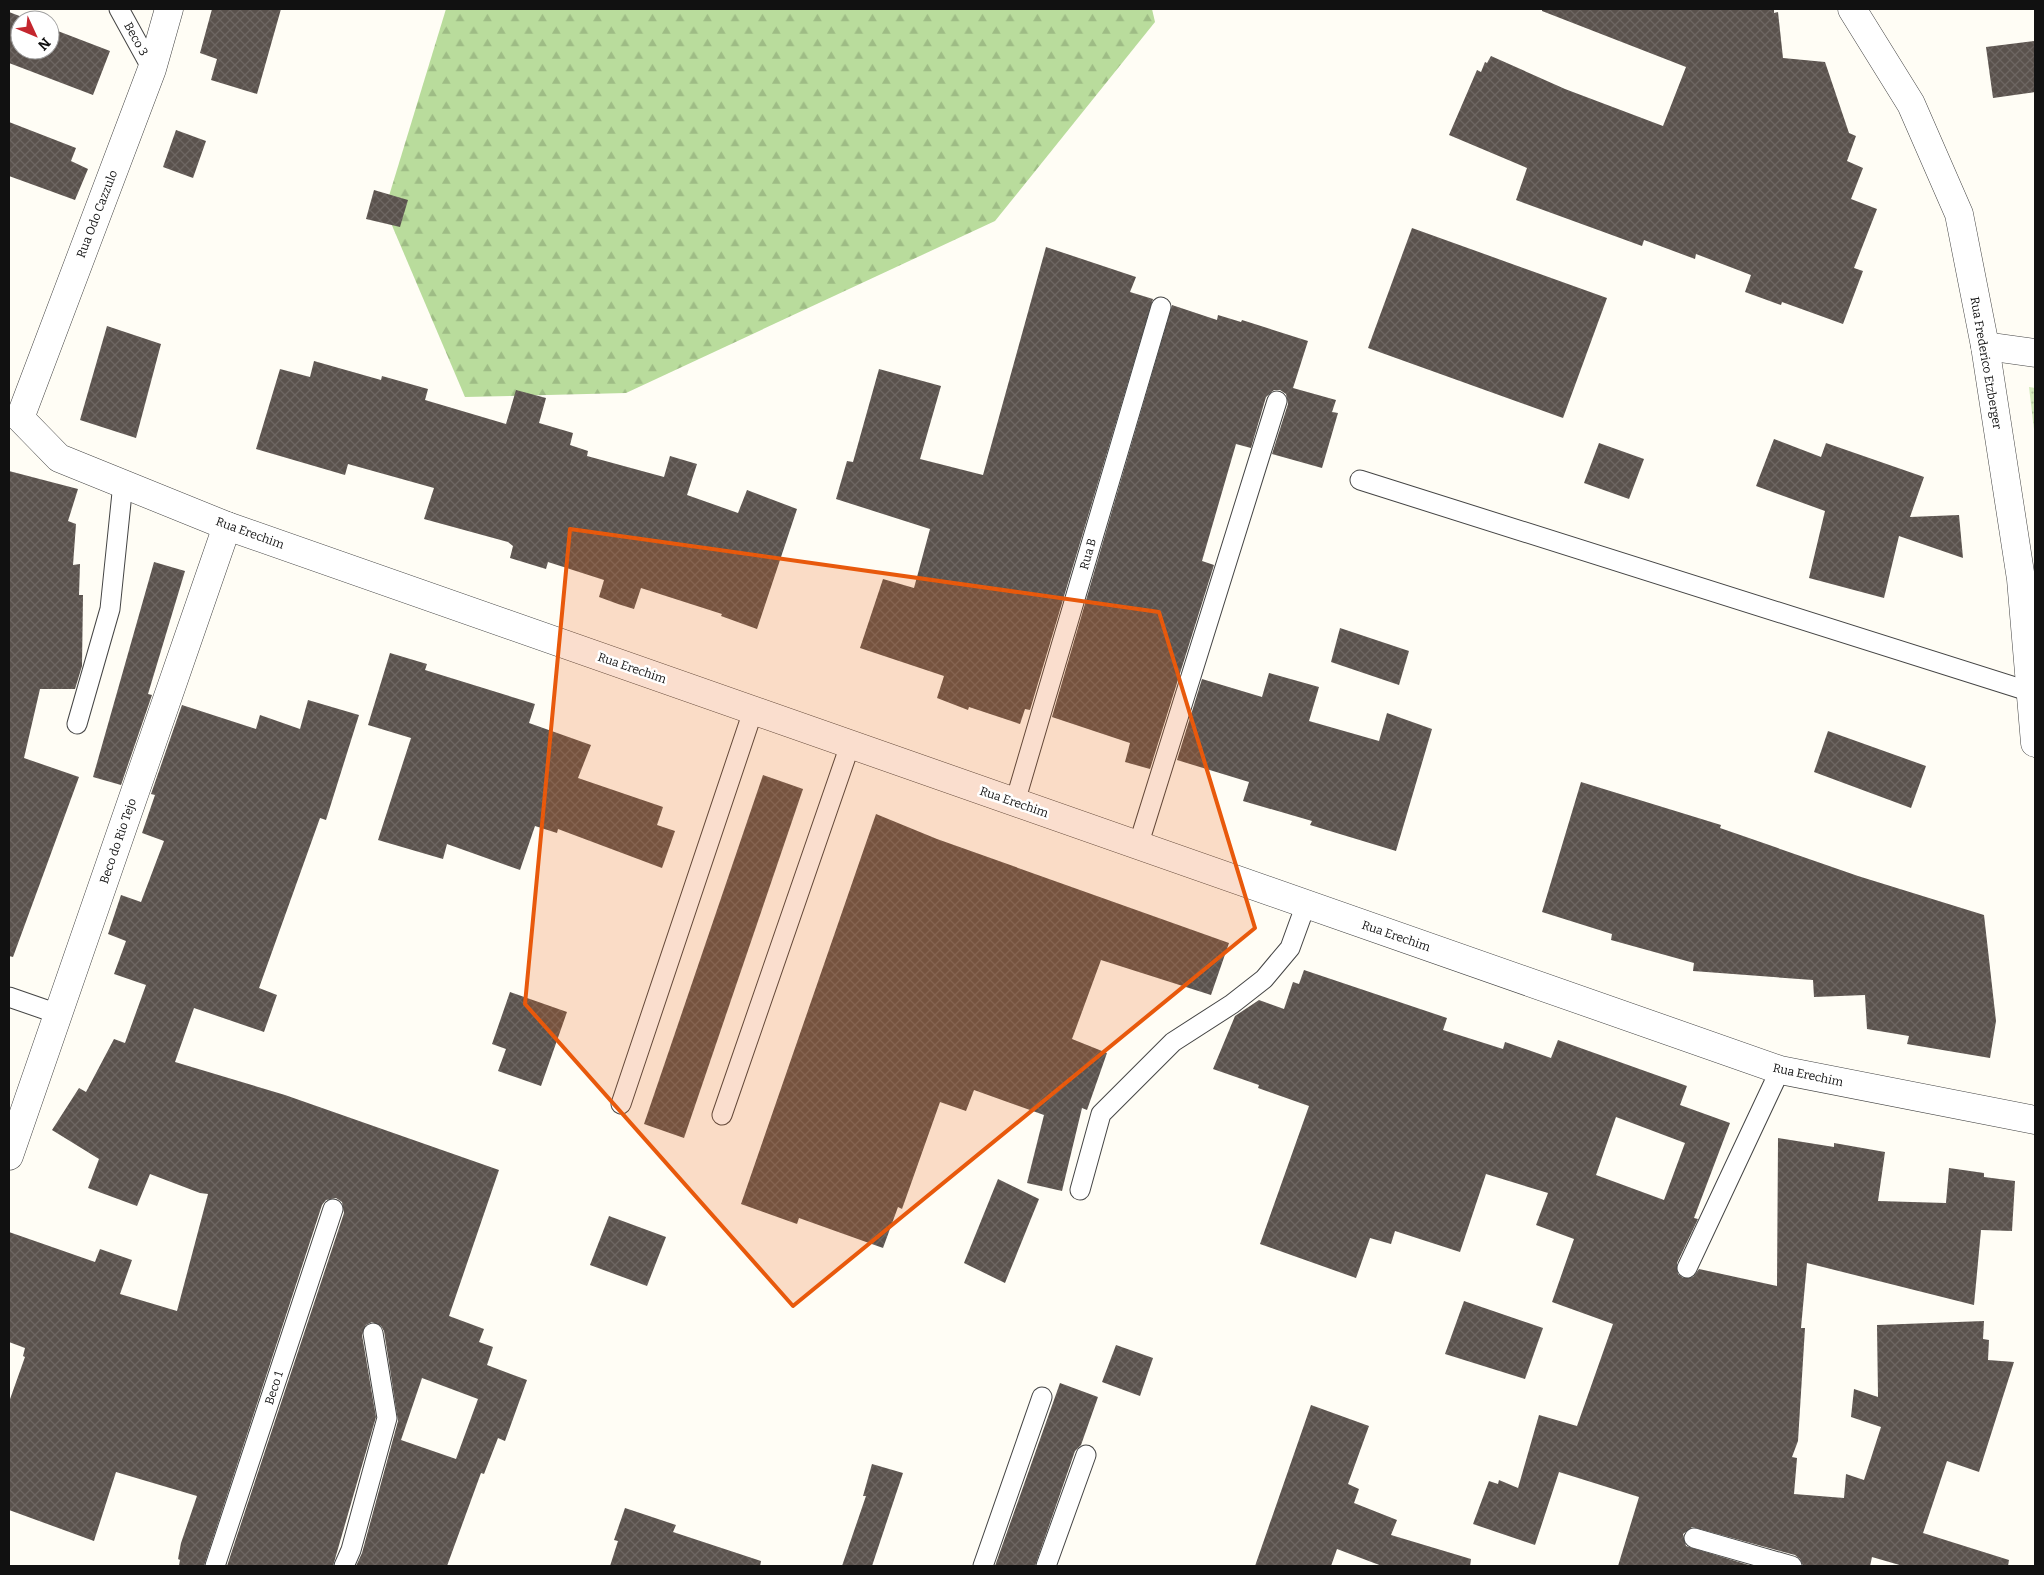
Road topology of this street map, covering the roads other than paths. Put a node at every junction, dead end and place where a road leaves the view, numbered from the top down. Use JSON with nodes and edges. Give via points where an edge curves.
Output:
{"nodes":[{"id":1,"x":119,"y":9,"type":"edge"},
{"id":2,"x":169,"y":9,"type":"edge"},
{"id":3,"x":1852,"y":9,"type":"edge"},
{"id":4,"x":152,"y":68,"type":"junction"},
{"id":5,"x":1161,"y":306,"type":"dead end"},
{"id":6,"x":1985,"y":346,"type":"junction"},
{"id":7,"x":2035,"y":353,"type":"edge"},
{"id":8,"x":1277,"y":401,"type":"dead end"},
{"id":9,"x":20,"y":418,"type":"joint"},
{"id":10,"x":1360,"y":480,"type":"dead end"},
{"id":11,"x":123,"y":483,"type":"junction"},
{"id":12,"x":227,"y":526,"type":"junction"},
{"id":13,"x":2031,"y":692,"type":"junction"},
{"id":14,"x":753,"y":711,"type":"junction"},
{"id":15,"x":77,"y":724,"type":"dead end"},
{"id":16,"x":2035,"y":743,"type":"edge"},
{"id":17,"x":850,"y":745,"type":"junction"},
{"id":18,"x":1015,"y":802,"type":"junction"},
{"id":19,"x":1138,"y":846,"type":"junction"},
{"id":20,"x":1306,"y":904,"type":"junction"},
{"id":21,"x":9,"y":998,"type":"edge"},
{"id":22,"x":58,"y":1014,"type":"junction"},
{"id":23,"x":1780,"y":1070,"type":"junction"},
{"id":24,"x":621,"y":1104,"type":"dead end"},
{"id":25,"x":722,"y":1115,"type":"dead end"},
{"id":26,"x":2035,"y":1120,"type":"edge"},
{"id":27,"x":9,"y":1156,"type":"edge"},
{"id":28,"x":1080,"y":1190,"type":"dead end"},
{"id":29,"x":333,"y":1209,"type":"dead end"},
{"id":30,"x":1687,"y":1268,"type":"dead end"},
{"id":31,"x":373,"y":1333,"type":"dead end"},
{"id":32,"x":1042,"y":1397,"type":"dead end"},
{"id":33,"x":1086,"y":1455,"type":"dead end"},
{"id":34,"x":1694,"y":1538,"type":"dead end"},
{"id":35,"x":216,"y":1566,"type":"edge"},
{"id":36,"x":344,"y":1566,"type":"edge"},
{"id":37,"x":983,"y":1566,"type":"edge"},
{"id":38,"x":1046,"y":1566,"type":"edge"},
{"id":39,"x":1792,"y":1566,"type":"edge"}],
"edges":[{"from":1,"to":4,"type":"lane","name":"Beco 3"},
{"from":2,"to":4,"type":"street","name":"Rua Odo Cazzulo"},
{"from":3,"to":6,"type":"street","name":"Rua Frederico Etzberger","via":[[1911,104],[1959,214]]},
{"from":4,"to":9,"type":"street","name":"Rua Odo Cazzulo"},
{"from":5,"to":18,"type":"lane","name":"Rua B"},
{"from":6,"to":7,"type":"street"},
{"from":6,"to":13,"type":"street","name":"Rua Frederico Etzberger","via":[[2021,580]]},
{"from":8,"to":19,"type":"lane"},
{"from":9,"to":11,"type":"street","name":"Rua Erechim","via":[[59,458]]},
{"from":10,"to":13,"type":"lane"},
{"from":11,"to":12,"type":"street","name":"Rua Erechim"},
{"from":11,"to":15,"type":"lane","via":[[110,609]]},
{"from":12,"to":14,"type":"street","name":"Rua Erechim"},
{"from":12,"to":22,"type":"street","name":"Beco do Rio Tejo"},
{"from":13,"to":16,"type":"street","name":"Rua Frederico Etzberger"},
{"from":14,"to":17,"type":"street","name":"Rua Erechim"},
{"from":14,"to":24,"type":"lane"},
{"from":17,"to":18,"type":"street","name":"Rua Erechim"},
{"from":17,"to":25,"type":"lane"},
{"from":18,"to":19,"type":"street","name":"Rua Erechim"},
{"from":19,"to":20,"type":"street","name":"Rua Erechim"},
{"from":20,"to":23,"type":"street","name":"Rua Erechim"},
{"from":20,"to":28,"type":"lane","via":[[1290,948],[1264,979],[1173,1042],[1101,1114]]},
{"from":21,"to":22,"type":"lane"},
{"from":22,"to":27,"type":"street","name":"Beco do Rio Tejo"},
{"from":23,"to":26,"type":"street","name":"Rua Erechim"},
{"from":23,"to":30,"type":"lane"},
{"from":29,"to":35,"type":"lane","name":"Beco 1"},
{"from":31,"to":36,"type":"lane","via":[[387,1418]]},
{"from":32,"to":37,"type":"lane"},
{"from":33,"to":38,"type":"lane"},
{"from":34,"to":39,"type":"lane"}]}
